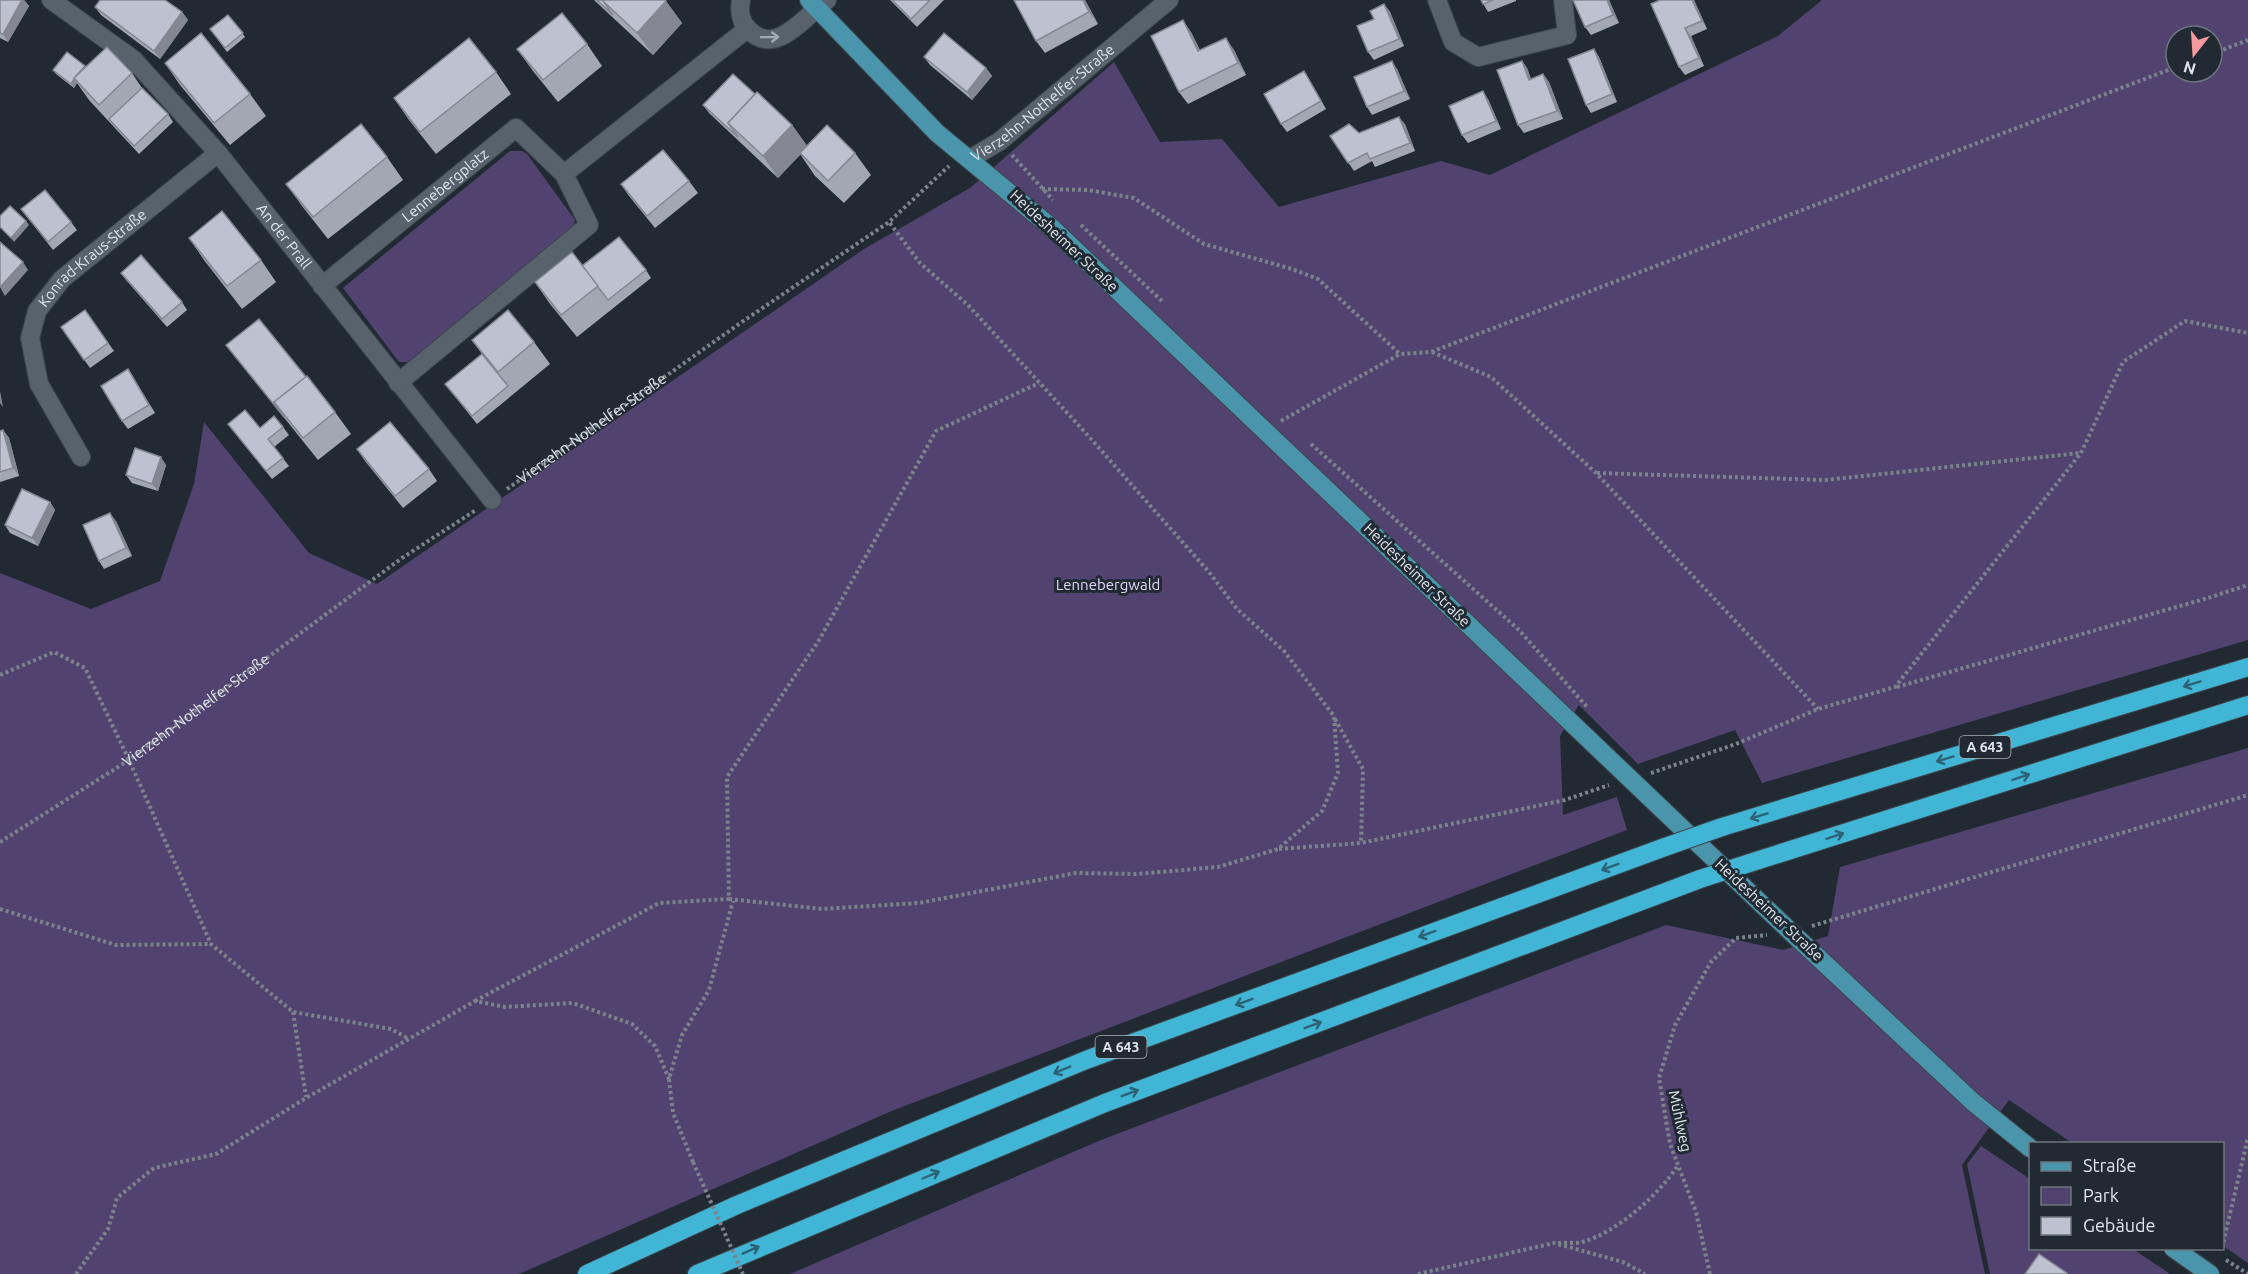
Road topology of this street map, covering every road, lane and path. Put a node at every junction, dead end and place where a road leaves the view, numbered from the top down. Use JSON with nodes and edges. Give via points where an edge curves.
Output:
{"nodes":[{"id":1,"x":51,"y":0,"type":"edge"},
{"id":2,"x":741,"y":0,"type":"edge"},
{"id":3,"x":1169,"y":0,"type":"edge"},
{"id":4,"x":1437,"y":0,"type":"edge"},
{"id":5,"x":1563,"y":0,"type":"edge"},
{"id":6,"x":817,"y":3,"type":"edge"},
{"id":7,"x":747,"y":29,"type":"junction"},
{"id":8,"x":2248,"y":40,"type":"edge"},
{"id":9,"x":2224,"y":49,"type":"edge"},
{"id":10,"x":2164,"y":72,"type":"edge"},
{"id":11,"x":218,"y":153,"type":"junction"},
{"id":12,"x":970,"y":159,"type":"junction"},
{"id":13,"x":564,"y":174,"type":"junction"},
{"id":14,"x":1041,"y":189,"type":"dead end"},
{"id":15,"x":889,"y":222,"type":"junction"},
{"id":16,"x":322,"y":286,"type":"junction"},
{"id":17,"x":2248,"y":333,"type":"edge"},
{"id":18,"x":1431,"y":352,"type":"junction"},
{"id":19,"x":1400,"y":354,"type":"junction"},
{"id":20,"x":398,"y":383,"type":"junction"},
{"id":21,"x":1039,"y":383,"type":"junction"},
{"id":22,"x":1264,"y":428,"type":"junction"},
{"id":23,"x":2081,"y":453,"type":"junction"},
{"id":24,"x":81,"y":457,"type":"dead end"},
{"id":25,"x":1596,"y":473,"type":"junction"},
{"id":26,"x":492,"y":500,"type":"junction"},
{"id":27,"x":2248,"y":585,"type":"edge"},
{"id":28,"x":2248,"y":667,"type":"edge"},
{"id":29,"x":0,"y":675,"type":"edge"},
{"id":30,"x":1895,"y":687,"type":"junction"},
{"id":31,"x":2248,"y":705,"type":"edge"},
{"id":32,"x":1818,"y":709,"type":"junction"},
{"id":33,"x":1334,"y":716,"type":"junction"},
{"id":34,"x":129,"y":760,"type":"junction"},
{"id":35,"x":1630,"y":778,"type":"junction"},
{"id":36,"x":2248,"y":795,"type":"edge"},
{"id":37,"x":0,"y":842,"type":"edge"},
{"id":38,"x":1361,"y":843,"type":"junction"},
{"id":39,"x":1278,"y":849,"type":"junction"},
{"id":40,"x":731,"y":900,"type":"junction"},
{"id":41,"x":0,"y":909,"type":"edge"},
{"id":42,"x":1792,"y":933,"type":"junction"},
{"id":43,"x":211,"y":944,"type":"junction"},
{"id":44,"x":475,"y":1001,"type":"junction"},
{"id":45,"x":293,"y":1012,"type":"junction"},
{"id":46,"x":409,"y":1039,"type":"junction"},
{"id":47,"x":669,"y":1079,"type":"junction"},
{"id":48,"x":306,"y":1098,"type":"junction"},
{"id":49,"x":2248,"y":1137,"type":"edge"},
{"id":50,"x":2029,"y":1146,"type":"edge"},
{"id":51,"x":1678,"y":1165,"type":"junction"},
{"id":52,"x":1554,"y":1243,"type":"junction"},
{"id":53,"x":2224,"y":1244,"type":"edge"},
{"id":54,"x":2176,"y":1250,"type":"edge"},
{"id":55,"x":2221,"y":1257,"type":"dead end"},
{"id":56,"x":76,"y":1274,"type":"edge"},
{"id":57,"x":587,"y":1274,"type":"edge"},
{"id":58,"x":697,"y":1274,"type":"edge"},
{"id":59,"x":743,"y":1274,"type":"edge"},
{"id":60,"x":1418,"y":1274,"type":"edge"},
{"id":61,"x":1645,"y":1274,"type":"edge"},
{"id":62,"x":1710,"y":1274,"type":"edge"},
{"id":63,"x":2210,"y":1274,"type":"edge"},
{"id":64,"x":2248,"y":1274,"type":"edge"}],
"edges":[{"from":1,"to":11,"type":"street","name":"An der Prall","via":[[133,59]]},
{"from":2,"to":7,"type":"street","via":[[741,18]]},
{"from":3,"to":12,"type":"street","name":"Vierzehn-Nothelfer-Straße","via":[[1000,141]]},
{"from":4,"to":5,"type":"street","via":[[1453,42],[1478,57],[1567,35]]},
{"from":7,"to":6,"type":"street","one_way":true,"via":[[759,37],[777,39]]},
{"from":6,"to":12,"type":"main road","name":"Heidesheimer Straße","via":[[912,108]]},
{"from":7,"to":13,"type":"street"},
{"from":8,"to":9,"type":"path"},
{"from":10,"to":18,"type":"path"},
{"from":11,"to":16,"type":"street","name":"An der Prall"},
{"from":11,"to":24,"type":"street","name":"Konrad-Kraus-Straße","via":[[62,279],[37,310],[30,338],[39,384]]},
{"from":12,"to":15,"type":"path","name":"Vierzehn-Nothelfer-Straße","via":[[946,167]]},
{"from":12,"to":22,"type":"main road","name":"Heidesheimer Straße","via":[[1031,209]]},
{"from":13,"to":16,"type":"street","name":"Lennebergplatz","via":[[516,128]]},
{"from":13,"to":20,"type":"street","name":"Lennebergplatz","via":[[589,225]]},
{"from":14,"to":19,"type":"path","via":[[1088,190],[1134,198],[1204,244],[1318,279]]},
{"from":15,"to":21,"type":"path","via":[[920,263],[968,305]]},
{"from":15,"to":26,"type":"path","name":"Vierzehn-Nothelfer-Straße"},
{"from":16,"to":20,"type":"street","name":"An der Prall"},
{"from":17,"to":23,"type":"path","via":[[2185,321],[2123,362]]},
{"from":18,"to":19,"type":"path"},
{"from":18,"to":25,"type":"path","via":[[1491,377]]},
{"from":19,"to":22,"type":"path"},
{"from":20,"to":26,"type":"street","name":"An der Prall"},
{"from":21,"to":33,"type":"path","via":[[1209,572],[1237,609],[1284,651]]},
{"from":21,"to":40,"type":"path","via":[[936,431],[819,640],[727,777]]},
{"from":22,"to":35,"type":"main road","name":"Heidesheimer Straße"},
{"from":23,"to":25,"type":"path","via":[[1825,480]]},
{"from":23,"to":30,"type":"path"},
{"from":25,"to":32,"type":"path"},
{"from":26,"to":34,"type":"path","name":"Vierzehn-Nothelfer-Straße","via":[[402,558]]},
{"from":27,"to":30,"type":"path"},
{"from":28,"to":57,"type":"highway","number":"A 643","one_way":true,"bridge":true,"via":[[1665,847],[1086,1060],[737,1205]]},
{"from":29,"to":34,"type":"path","via":[[54,652],[85,668]]},
{"from":30,"to":32,"type":"path"},
{"from":58,"to":31,"type":"highway","number":"A 643","one_way":true,"bridge":true,"via":[[1105,1103],[1700,879]]},
{"from":32,"to":35,"type":"path","via":[[1736,744]]},
{"from":33,"to":38,"type":"path","via":[[1363,769]]},
{"from":33,"to":39,"type":"path","via":[[1338,773],[1322,811]]},
{"from":34,"to":37,"type":"path","name":"Vierzehn-Nothelfer-Straße"},
{"from":34,"to":43,"type":"path"},
{"from":35,"to":38,"type":"path","via":[[1565,800]]},
{"from":35,"to":42,"type":"main road","name":"Heidesheimer Straße"},
{"from":36,"to":42,"type":"path","name":"Mühlweg"},
{"from":38,"to":39,"type":"path"},
{"from":39,"to":40,"type":"path","via":[[1218,867],[1136,874],[1076,873],[919,903],[822,909]]},
{"from":40,"to":44,"type":"path","via":[[659,903]]},
{"from":40,"to":47,"type":"path","via":[[709,990],[681,1035]]},
{"from":41,"to":43,"type":"path","via":[[116,945]]},
{"from":42,"to":50,"type":"main road","name":"Heidesheimer Straße","via":[[1973,1102]]},
{"from":42,"to":51,"type":"path","name":"Mühlweg","via":[[1736,938],[1711,962],[1675,1025],[1659,1078],[1670,1144]]},
{"from":43,"to":45,"type":"path"},
{"from":44,"to":46,"type":"path"},
{"from":44,"to":47,"type":"path","via":[[505,1007],[573,1003],[632,1024],[655,1046]]},
{"from":45,"to":46,"type":"path","via":[[391,1029]]},
{"from":45,"to":48,"type":"path"},
{"from":46,"to":48,"type":"path"},
{"from":47,"to":59,"type":"path","bridge":true,"via":[[673,1113]]},
{"from":48,"to":56,"type":"path","via":[[216,1154],[154,1168],[117,1198],[108,1229]]},
{"from":49,"to":53,"type":"path"},
{"from":51,"to":52,"type":"path","via":[[1664,1187],[1626,1219],[1581,1242]]},
{"from":51,"to":62,"type":"path","name":"Mühlweg","via":[[1696,1212]]},
{"from":52,"to":60,"type":"path"},
{"from":52,"to":61,"type":"path","via":[[1623,1262]]},
{"from":54,"to":63,"type":"main road"},
{"from":55,"to":64,"type":"path"}]}
